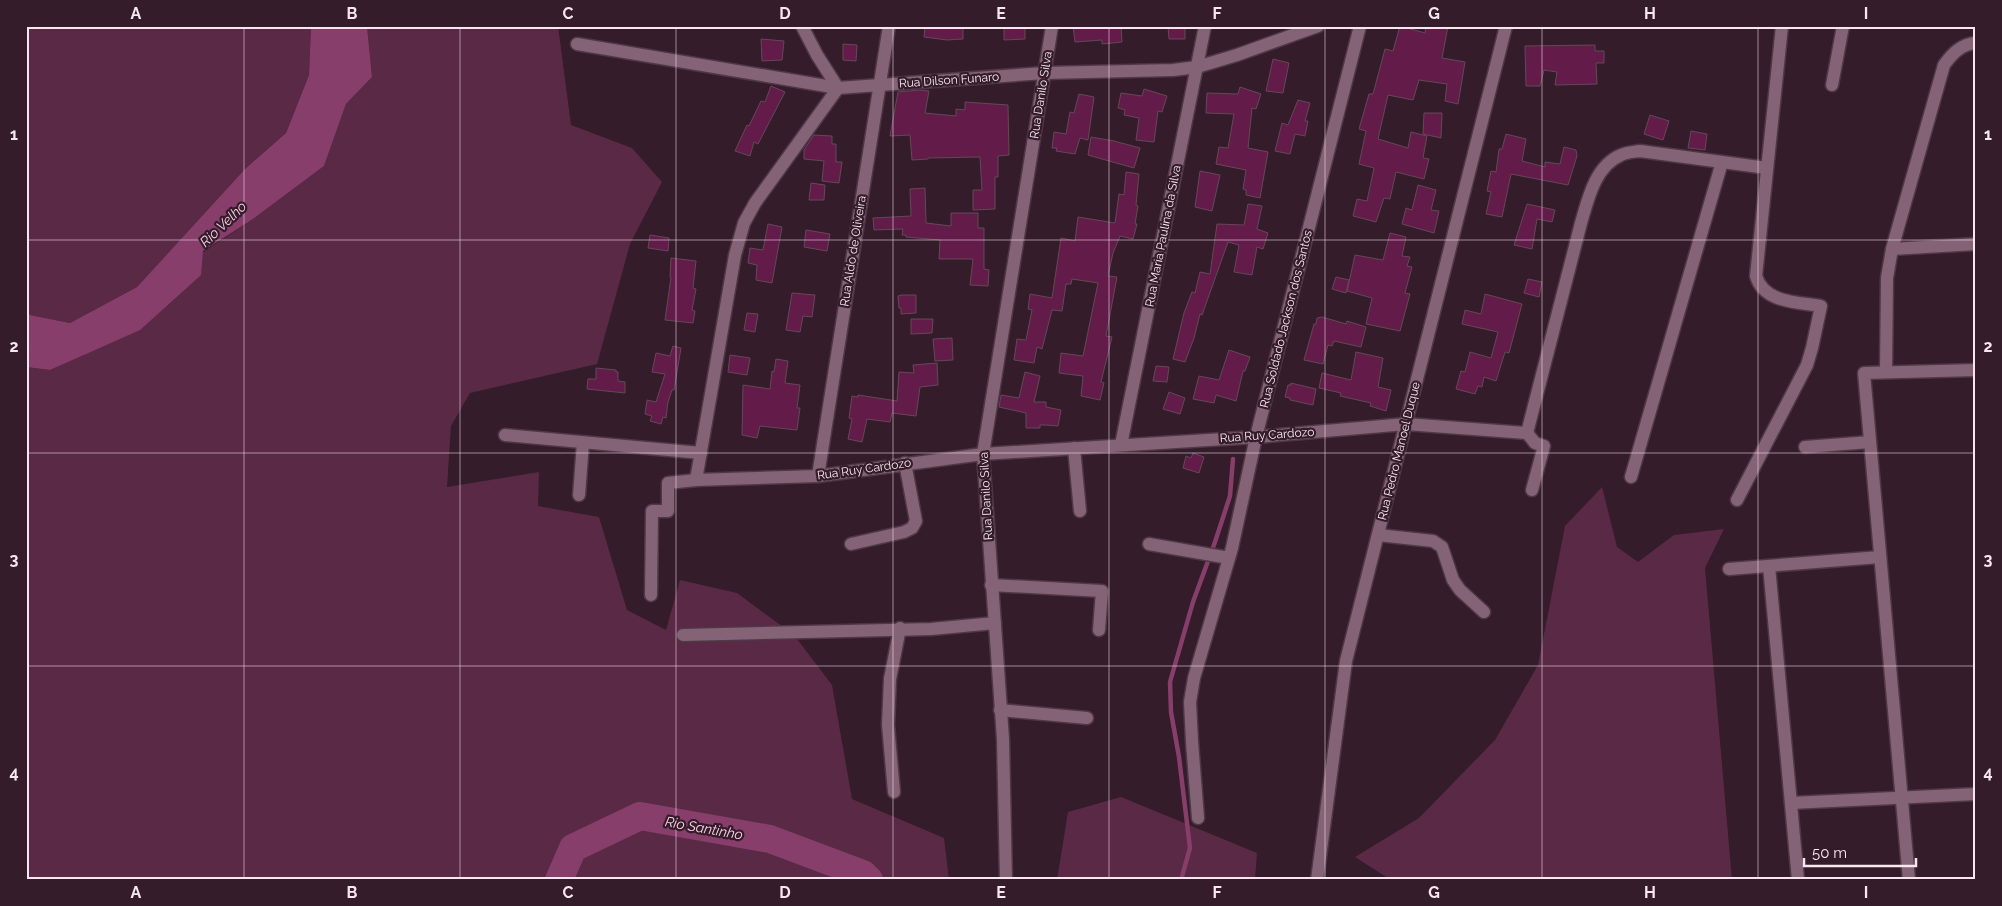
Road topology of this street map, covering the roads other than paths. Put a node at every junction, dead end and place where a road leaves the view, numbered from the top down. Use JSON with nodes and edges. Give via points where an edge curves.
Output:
{"nodes":[{"id":1,"x":802,"y":26,"type":"edge"},
{"id":2,"x":889,"y":26,"type":"edge"},
{"id":3,"x":1052,"y":26,"type":"edge"},
{"id":4,"x":1205,"y":26,"type":"edge"},
{"id":5,"x":1318,"y":26,"type":"edge"},
{"id":6,"x":1360,"y":26,"type":"edge"},
{"id":7,"x":1506,"y":26,"type":"edge"},
{"id":8,"x":1782,"y":26,"type":"edge"},
{"id":9,"x":1843,"y":26,"type":"edge"},
{"id":10,"x":1976,"y":43,"type":"edge"},
{"id":11,"x":577,"y":44,"type":"dead end"},
{"id":12,"x":1197,"y":67,"type":"junction"},
{"id":13,"x":1044,"y":73,"type":"junction"},
{"id":14,"x":880,"y":84,"type":"junction"},
{"id":15,"x":1832,"y":85,"type":"dead end"},
{"id":16,"x":838,"y":88,"type":"junction"},
{"id":17,"x":1722,"y":162,"type":"junction"},
{"id":18,"x":1767,"y":168,"type":"junction"},
{"id":19,"x":1976,"y":244,"type":"edge"},
{"id":20,"x":1892,"y":249,"type":"junction"},
{"id":21,"x":1976,"y":370,"type":"edge"},
{"id":22,"x":1886,"y":372,"type":"junction"},
{"id":23,"x":1406,"y":424,"type":"junction"},
{"id":24,"x":1527,"y":433,"type":"junction"},
{"id":25,"x":505,"y":435,"type":"dead end"},
{"id":26,"x":1256,"y":437,"type":"junction"},
{"id":27,"x":1870,"y":442,"type":"junction"},
{"id":28,"x":583,"y":443,"type":"junction"},
{"id":29,"x":1121,"y":445,"type":"junction"},
{"id":30,"x":1805,"y":447,"type":"dead end"},
{"id":31,"x":1074,"y":448,"type":"junction"},
{"id":32,"x":700,"y":453,"type":"junction"},
{"id":33,"x":983,"y":454,"type":"junction"},
{"id":34,"x":905,"y":463,"type":"junction"},
{"id":35,"x":818,"y":476,"type":"junction"},
{"id":36,"x":1631,"y":477,"type":"dead end"},
{"id":37,"x":696,"y":480,"type":"junction"},
{"id":38,"x":1532,"y":490,"type":"dead end"},
{"id":39,"x":579,"y":495,"type":"dead end"},
{"id":40,"x":1737,"y":500,"type":"dead end"},
{"id":41,"x":1080,"y":511,"type":"dead end"},
{"id":42,"x":1378,"y":535,"type":"junction"},
{"id":43,"x":851,"y":544,"type":"dead end"},
{"id":44,"x":1149,"y":544,"type":"dead end"},
{"id":45,"x":1880,"y":557,"type":"junction"},
{"id":46,"x":1225,"y":558,"type":"junction"},
{"id":47,"x":1769,"y":566,"type":"junction"},
{"id":48,"x":1729,"y":569,"type":"dead end"},
{"id":49,"x":991,"y":585,"type":"junction"},
{"id":50,"x":651,"y":595,"type":"dead end"},
{"id":51,"x":1484,"y":612,"type":"dead end"},
{"id":52,"x":994,"y":623,"type":"junction"},
{"id":53,"x":900,"y":628,"type":"junction"},
{"id":54,"x":1098,"y":630,"type":"dead end"},
{"id":55,"x":683,"y":635,"type":"dead end"},
{"id":56,"x":1000,"y":710,"type":"junction"},
{"id":57,"x":1087,"y":718,"type":"dead end"},
{"id":58,"x":894,"y":792,"type":"dead end"},
{"id":59,"x":1976,"y":794,"type":"edge"},
{"id":60,"x":1901,"y":798,"type":"junction"},
{"id":61,"x":1791,"y":803,"type":"junction"},
{"id":62,"x":1198,"y":818,"type":"dead end"},
{"id":63,"x":1006,"y":880,"type":"edge"},
{"id":64,"x":1318,"y":880,"type":"edge"},
{"id":65,"x":1798,"y":880,"type":"edge"},
{"id":66,"x":1909,"y":880,"type":"edge"}],
"edges":[{"from":1,"to":16,"type":"street"},
{"from":2,"to":14,"type":"street","name":"Rua Aldo de Oliveira"},
{"from":3,"to":13,"type":"street","name":"Rua Danilo Silva"},
{"from":4,"to":12,"type":"street","name":"Rua Maria Paulina da Silva"},
{"from":5,"to":12,"type":"street","name":"Rua Dilson Funaro"},
{"from":6,"to":26,"type":"street","name":"Rua Soldado Jackson dos Santos"},
{"from":7,"to":23,"type":"street","name":"Rua Pedro Manoel Duque"},
{"from":8,"to":18,"type":"street"},
{"from":9,"to":15,"type":"street"},
{"from":10,"to":20,"type":"street","via":[[1952,52],[1944,65]]},
{"from":11,"to":16,"type":"street","name":"Rua Dilson Funaro"},
{"from":12,"to":13,"type":"street","name":"Rua Dilson Funaro","via":[[1135,72]]},
{"from":12,"to":29,"type":"street","name":"Rua Maria Paulina da Silva"},
{"from":13,"to":14,"type":"street","name":"Rua Dilson Funaro"},
{"from":13,"to":33,"type":"street","name":"Rua Danilo Silva"},
{"from":14,"to":16,"type":"street","name":"Rua Dilson Funaro"},
{"from":14,"to":35,"type":"street","name":"Rua Aldo de Oliveira"},
{"from":16,"to":32,"type":"street","via":[[744,223],[735,255]]},
{"from":17,"to":18,"type":"street"},
{"from":17,"to":24,"type":"street","via":[[1640,151],[1623,154],[1604,167],[1596,179],[1583,215]]},
{"from":17,"to":36,"type":"street"},
{"from":18,"to":40,"type":"street","via":[[1756,276],[1759,286],[1768,295],[1821,306],[1807,365]]},
{"from":19,"to":20,"type":"street"},
{"from":20,"to":22,"type":"street","via":[[1886,286]]},
{"from":21,"to":22,"type":"street"},
{"from":22,"to":27,"type":"street","via":[[1864,373]]},
{"from":23,"to":24,"type":"street","name":"Rua Ruy Cardozo"},
{"from":23,"to":26,"type":"street","name":"Rua Ruy Cardozo"},
{"from":23,"to":42,"type":"street","name":"Rua Pedro Manoel Duque"},
{"from":24,"to":38,"type":"street","via":[[1535,443],[1544,446]]},
{"from":25,"to":28,"type":"street"},
{"from":26,"to":29,"type":"street","name":"Rua Ruy Cardozo"},
{"from":26,"to":46,"type":"street","name":"Rua Soldado Jackson dos Santos"},
{"from":27,"to":30,"type":"street"},
{"from":27,"to":45,"type":"street"},
{"from":28,"to":32,"type":"street"},
{"from":28,"to":39,"type":"street"},
{"from":29,"to":31,"type":"street","name":"Rua Ruy Cardozo"},
{"from":31,"to":33,"type":"street","name":"Rua Ruy Cardozo"},
{"from":31,"to":41,"type":"street"},
{"from":32,"to":37,"type":"street"},
{"from":33,"to":34,"type":"street","name":"Rua Ruy Cardozo"},
{"from":33,"to":49,"type":"street","name":"Rua Danilo Silva"},
{"from":34,"to":35,"type":"street","name":"Rua Ruy Cardozo"},
{"from":34,"to":43,"type":"street","via":[[916,521],[912,528]]},
{"from":35,"to":37,"type":"street","name":"Rua Ruy Cardozo"},
{"from":37,"to":50,"type":"street","name":"Rua Ruy Cardozo","via":[[668,483],[668,510],[652,511]]},
{"from":42,"to":51,"type":"street","via":[[1433,542],[1442,547],[1453,580]]},
{"from":42,"to":64,"type":"street","name":"Rua Pedro Manoel Duque","via":[[1346,662]]},
{"from":44,"to":46,"type":"street"},
{"from":45,"to":47,"type":"street"},
{"from":45,"to":60,"type":"street"},
{"from":46,"to":62,"type":"street","name":"Rua Soldado Jackson dos Santos","via":[[1190,702]]},
{"from":47,"to":48,"type":"street"},
{"from":47,"to":61,"type":"street"},
{"from":49,"to":52,"type":"street","name":"Rua Danilo Silva"},
{"from":49,"to":54,"type":"street","via":[[1102,592]]},
{"from":52,"to":53,"type":"street","via":[[931,629]]},
{"from":52,"to":56,"type":"street","name":"Rua Danilo Silva"},
{"from":53,"to":55,"type":"street"},
{"from":53,"to":58,"type":"street","via":[[890,679],[888,725]]},
{"from":56,"to":57,"type":"street"},
{"from":56,"to":63,"type":"street","name":"Rua Danilo Silva"},
{"from":59,"to":60,"type":"street"},
{"from":60,"to":61,"type":"street"},
{"from":60,"to":66,"type":"street"},
{"from":61,"to":65,"type":"street"}]}
